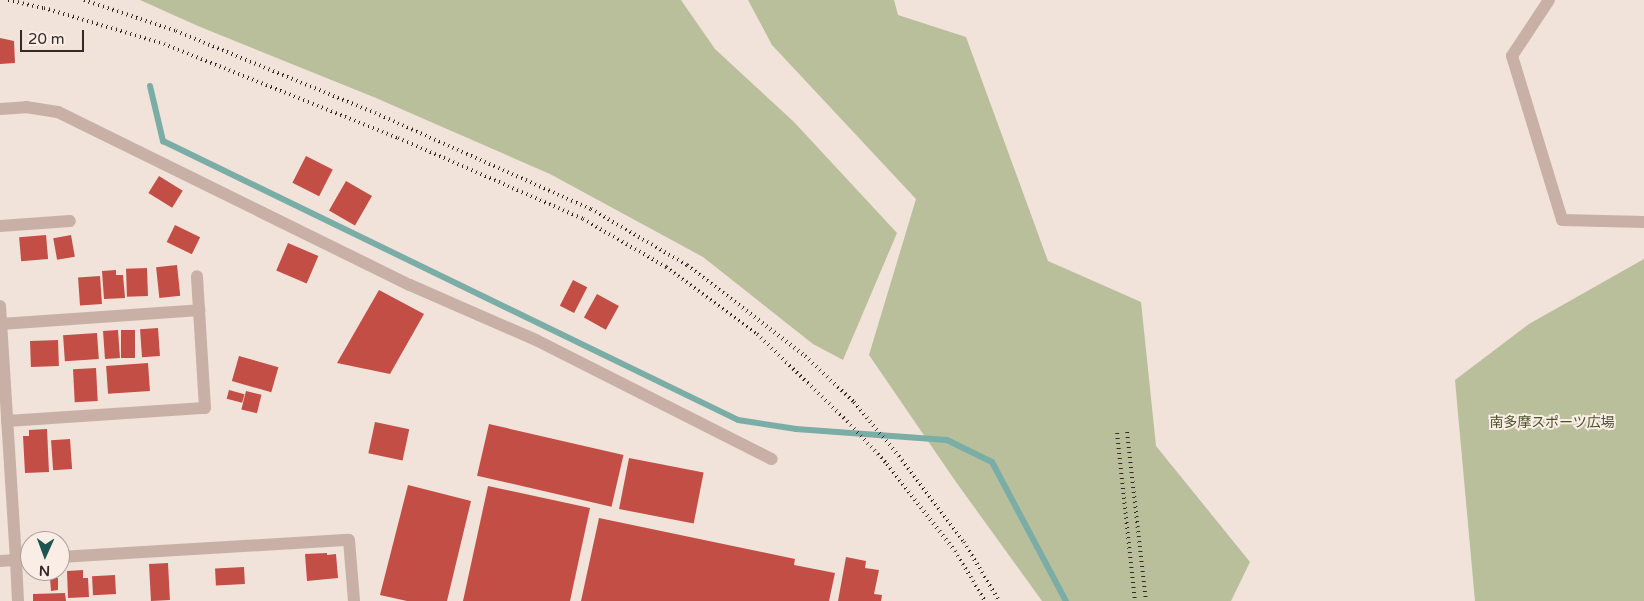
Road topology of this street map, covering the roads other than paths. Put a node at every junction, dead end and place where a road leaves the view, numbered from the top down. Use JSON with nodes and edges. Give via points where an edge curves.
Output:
{"nodes":[{"id":1,"x":1549,"y":0,"type":"edge"},
{"id":2,"x":0,"y":109,"type":"edge"},
{"id":3,"x":70,"y":221,"type":"dead end"},
{"id":4,"x":1644,"y":222,"type":"edge"},
{"id":5,"x":0,"y":226,"type":"edge"},
{"id":6,"x":197,"y":276,"type":"dead end"},
{"id":7,"x":0,"y":306,"type":"edge"},
{"id":8,"x":200,"y":310,"type":"junction"},
{"id":9,"x":1,"y":324,"type":"edge"},
{"id":10,"x":8,"y":421,"type":"junction"},
{"id":11,"x":772,"y":459,"type":"dead end"},
{"id":12,"x":70,"y":556,"type":"edge"},
{"id":13,"x":16,"y":560,"type":"junction"},
{"id":14,"x":20,"y":560,"type":"edge"},
{"id":15,"x":0,"y":561,"type":"edge"},
{"id":16,"x":18,"y":601,"type":"edge"},
{"id":17,"x":354,"y":601,"type":"edge"}],
"edges":[{"from":1,"to":4,"type":"street","via":[[1512,56],[1562,220]]},
{"from":2,"to":11,"type":"street","via":[[26,107],[58,112],[410,285],[536,340]]},
{"from":3,"to":5,"type":"street"},
{"from":6,"to":8,"type":"street"},
{"from":7,"to":9,"type":"street"},
{"from":8,"to":9,"type":"street"},
{"from":8,"to":10,"type":"street","via":[[206,408]]},
{"from":9,"to":10,"type":"street"},
{"from":10,"to":13,"type":"street"},
{"from":12,"to":17,"type":"street","via":[[349,540]]},
{"from":13,"to":14,"type":"street"},
{"from":13,"to":15,"type":"street"},
{"from":13,"to":16,"type":"street"}]}
